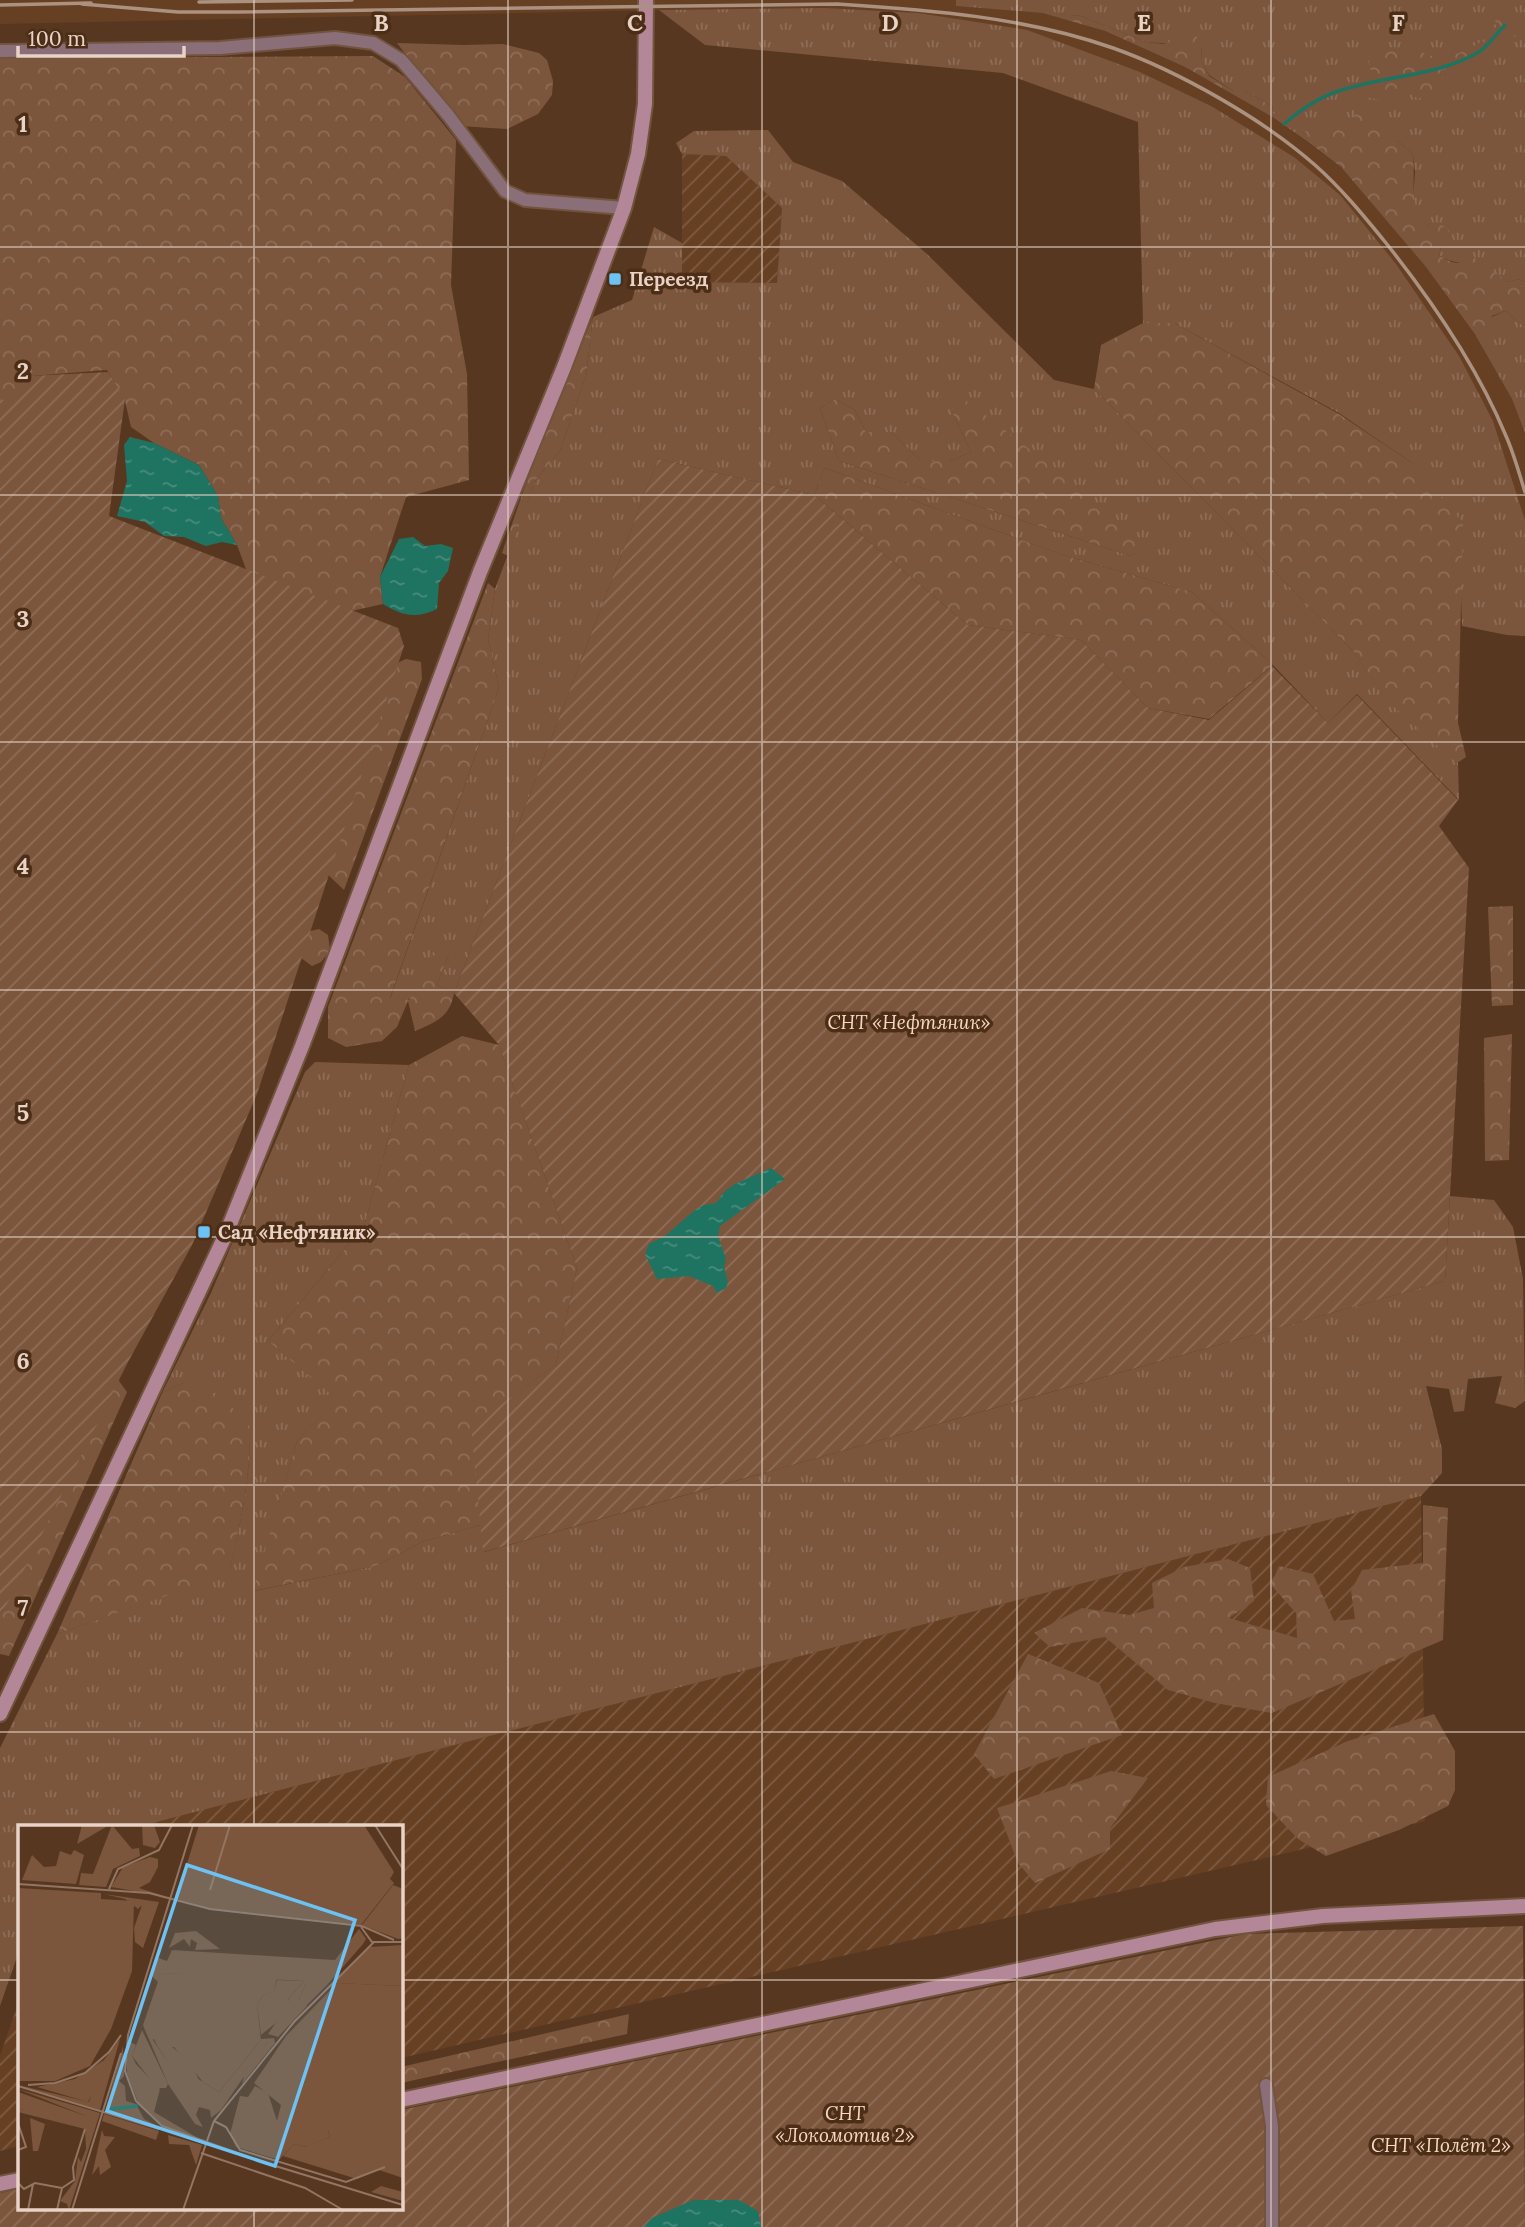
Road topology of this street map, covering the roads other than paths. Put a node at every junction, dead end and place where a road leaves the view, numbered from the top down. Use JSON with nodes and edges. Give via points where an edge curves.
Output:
{"nodes":[{"id":1,"x":646,"y":0,"type":"edge"},
{"id":2,"x":0,"y":51,"type":"edge"},
{"id":3,"x":624,"y":208,"type":"junction"},
{"id":4,"x":0,"y":1714,"type":"edge"},
{"id":5,"x":1525,"y":1906,"type":"edge"},
{"id":6,"x":1266,"y":2085,"type":"dead end"},
{"id":7,"x":402,"y":2100,"type":"edge"},
{"id":8,"x":18,"y":2180,"type":"edge"},
{"id":9,"x":0,"y":2184,"type":"edge"},
{"id":10,"x":1272,"y":2227,"type":"edge"}],
"edges":[{"from":1,"to":3,"type":"street","via":[[643,129]]},
{"from":2,"to":3,"type":"street","via":[[220,48],[335,38],[373,43],[401,60],[505,191],[525,200]]},
{"from":3,"to":4,"type":"street","via":[[226,1234]]},
{"from":5,"to":7,"type":"street","via":[[1322,1916],[1215,1929]]},
{"from":6,"to":10,"type":"street","via":[[1272,2126]]},
{"from":8,"to":9,"type":"street"}]}
